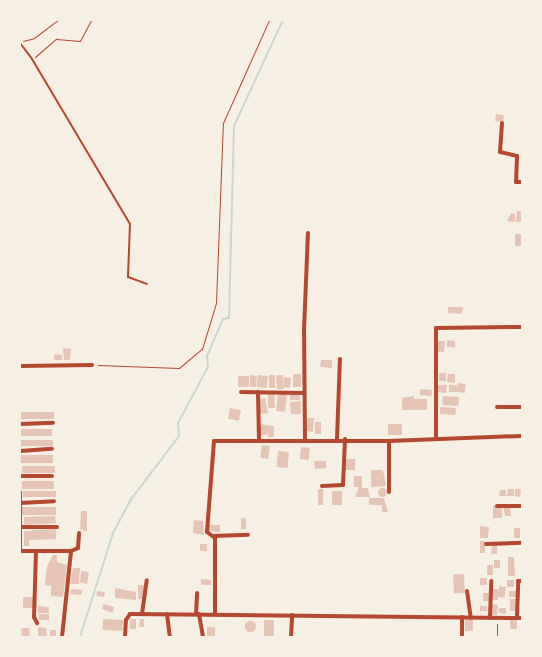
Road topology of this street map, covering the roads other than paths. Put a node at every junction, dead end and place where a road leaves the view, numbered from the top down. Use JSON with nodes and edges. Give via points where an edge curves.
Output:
{"nodes":[{"id":1,"x":20,"y":42,"type":"edge"},
{"id":2,"x":502,"y":123,"type":"dead end"},
{"id":3,"x":522,"y":182,"type":"edge"},
{"id":4,"x":308,"y":233,"type":"dead end"},
{"id":5,"x":147,"y":284,"type":"dead end"},
{"id":6,"x":522,"y":327,"type":"edge"},
{"id":7,"x":340,"y":359,"type":"dead end"},
{"id":8,"x":92,"y":365,"type":"road end"},
{"id":9,"x":20,"y":366,"type":"edge"},
{"id":10,"x":241,"y":392,"type":"dead end"},
{"id":11,"x":258,"y":392,"type":"junction"},
{"id":12,"x":304,"y":393,"type":"junction"},
{"id":13,"x":497,"y":407,"type":"dead end"},
{"id":14,"x":522,"y":407,"type":"edge"},
{"id":15,"x":53,"y":423,"type":"dead end"},
{"id":16,"x":20,"y":424,"type":"edge"},
{"id":17,"x":522,"y":436,"type":"edge"},
{"id":18,"x":436,"y":437,"type":"junction"},
{"id":19,"x":259,"y":439,"type":"junction"},
{"id":20,"x":337,"y":439,"type":"junction"},
{"id":21,"x":344,"y":439,"type":"junction"},
{"id":22,"x":305,"y":440,"type":"junction"},
{"id":23,"x":388,"y":441,"type":"junction"},
{"id":24,"x":52,"y":449,"type":"dead end"},
{"id":25,"x":20,"y":451,"type":"edge"},
{"id":26,"x":20,"y":476,"type":"edge"},
{"id":27,"x":52,"y":476,"type":"dead end"},
{"id":28,"x":322,"y":486,"type":"dead end"},
{"id":29,"x":20,"y":492,"type":"edge"},
{"id":30,"x":389,"y":492,"type":"dead end"},
{"id":31,"x":54,"y":501,"type":"dead end"},
{"id":32,"x":20,"y":502,"type":"edge"},
{"id":33,"x":497,"y":506,"type":"dead end"},
{"id":34,"x":522,"y":506,"type":"edge"},
{"id":35,"x":21,"y":527,"type":"junction"},
{"id":36,"x":57,"y":527,"type":"dead end"},
{"id":37,"x":79,"y":533,"type":"dead end"},
{"id":38,"x":248,"y":535,"type":"dead end"},
{"id":39,"x":214,"y":536,"type":"junction"},
{"id":40,"x":522,"y":543,"type":"edge"},
{"id":41,"x":486,"y":544,"type":"dead end"},
{"id":42,"x":20,"y":551,"type":"edge"},
{"id":43,"x":36,"y":551,"type":"junction"},
{"id":44,"x":71,"y":551,"type":"junction"},
{"id":45,"x":148,"y":580,"type":"dead end"},
{"id":46,"x":491,"y":581,"type":"dead end"},
{"id":47,"x":522,"y":581,"type":"edge"},
{"id":48,"x":467,"y":592,"type":"dead end"},
{"id":49,"x":197,"y":593,"type":"dead end"},
{"id":50,"x":142,"y":614,"type":"junction"},
{"id":51,"x":167,"y":614,"type":"junction"},
{"id":52,"x":198,"y":614,"type":"junction"},
{"id":53,"x":215,"y":614,"type":"junction"},
{"id":54,"x":292,"y":615,"type":"junction"},
{"id":55,"x":462,"y":618,"type":"junction"},
{"id":56,"x":471,"y":618,"type":"junction"},
{"id":57,"x":490,"y":618,"type":"junction"},
{"id":58,"x":520,"y":618,"type":"edge"},
{"id":59,"x":37,"y":623,"type":"dead end"},
{"id":60,"x":62,"y":637,"type":"edge"},
{"id":61,"x":125,"y":637,"type":"edge"},
{"id":62,"x":170,"y":637,"type":"edge"},
{"id":63,"x":204,"y":637,"type":"edge"},
{"id":64,"x":291,"y":637,"type":"edge"},
{"id":65,"x":462,"y":637,"type":"edge"}],
"edges":[{"from":1,"to":5,"type":"lane","via":[[130,224],[128,277]]},
{"from":2,"to":3,"type":"street","via":[[500,152],[517,156],[516,182]]},
{"from":4,"to":12,"type":"street"},
{"from":6,"to":18,"type":"street","via":[[436,328]]},
{"from":7,"to":20,"type":"street"},
{"from":8,"to":9,"type":"street"},
{"from":10,"to":11,"type":"street"},
{"from":11,"to":12,"type":"street"},
{"from":11,"to":19,"type":"street"},
{"from":12,"to":22,"type":"street"},
{"from":13,"to":14,"type":"street"},
{"from":15,"to":16,"type":"street"},
{"from":17,"to":18,"type":"street"},
{"from":18,"to":23,"type":"street"},
{"from":19,"to":22,"type":"street"},
{"from":19,"to":39,"type":"street","via":[[214,441],[207,532]]},
{"from":20,"to":21,"type":"street"},
{"from":20,"to":22,"type":"street"},
{"from":21,"to":23,"type":"street"},
{"from":21,"to":28,"type":"street","via":[[343,485]]},
{"from":23,"to":30,"type":"street"},
{"from":24,"to":25,"type":"street"},
{"from":26,"to":27,"type":"street"},
{"from":29,"to":32,"type":"street"},
{"from":31,"to":32,"type":"street"},
{"from":32,"to":35,"type":"street"},
{"from":33,"to":34,"type":"street"},
{"from":35,"to":36,"type":"street"},
{"from":35,"to":42,"type":"street"},
{"from":37,"to":44,"type":"street","via":[[78,548]]},
{"from":38,"to":39,"type":"street"},
{"from":39,"to":53,"type":"street"},
{"from":40,"to":41,"type":"street"},
{"from":42,"to":43,"type":"street"},
{"from":43,"to":44,"type":"street"},
{"from":43,"to":59,"type":"street","via":[[34,617]]},
{"from":44,"to":60,"type":"street"},
{"from":45,"to":50,"type":"street"},
{"from":46,"to":57,"type":"street"},
{"from":47,"to":58,"type":"street","via":[[518,581]]},
{"from":48,"to":56,"type":"street"},
{"from":49,"to":52,"type":"street"},
{"from":50,"to":51,"type":"street"},
{"from":50,"to":61,"type":"street","via":[[128,615]]},
{"from":51,"to":52,"type":"street"},
{"from":51,"to":62,"type":"street"},
{"from":52,"to":53,"type":"street"},
{"from":52,"to":63,"type":"street"},
{"from":53,"to":54,"type":"street"},
{"from":54,"to":55,"type":"street"},
{"from":54,"to":64,"type":"street"},
{"from":55,"to":56,"type":"street"},
{"from":55,"to":65,"type":"street"},
{"from":56,"to":57,"type":"street"},
{"from":57,"to":58,"type":"street"}]}
